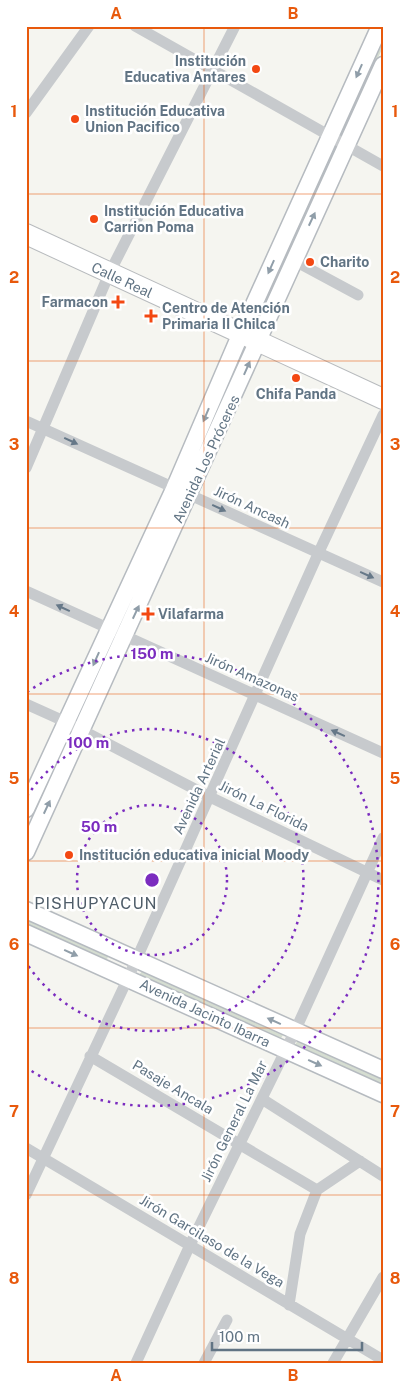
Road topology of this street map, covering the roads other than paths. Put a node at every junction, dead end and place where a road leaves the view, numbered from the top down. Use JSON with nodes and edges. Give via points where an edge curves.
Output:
{"nodes":[{"id":1,"x":90,"y":26,"type":"edge"},
{"id":2,"x":134,"y":26,"type":"edge"},
{"id":3,"x":235,"y":26,"type":"edge"},
{"id":4,"x":380,"y":26,"type":"edge"},
{"id":5,"x":383,"y":65,"type":"edge"},
{"id":6,"x":211,"y":70,"type":"junction"},
{"id":7,"x":26,"y":113,"type":"edge"},
{"id":8,"x":330,"y":136,"type":"junction"},
{"id":9,"x":346,"y":145,"type":"junction"},
{"id":10,"x":383,"y":166,"type":"edge"},
{"id":11,"x":26,"y":234,"type":"edge"},
{"id":12,"x":293,"y":260,"type":"junction"},
{"id":13,"x":109,"y":274,"type":"junction"},
{"id":14,"x":358,"y":295,"type":"dead end"},
{"id":15,"x":241,"y":333,"type":"junction"},
{"id":16,"x":259,"y":342,"type":"junction"},
{"id":17,"x":383,"y":399,"type":"edge"},
{"id":18,"x":383,"y":415,"type":"edge"},
{"id":19,"x":26,"y":421,"type":"edge"},
{"id":20,"x":43,"y":428,"type":"junction"},
{"id":21,"x":26,"y":468,"type":"edge"},
{"id":22,"x":182,"y":492,"type":"junction"},
{"id":23,"x":318,"y":554,"type":"junction"},
{"id":24,"x":383,"y":582,"type":"edge"},
{"id":25,"x":26,"y":591,"type":"edge"},
{"id":26,"x":109,"y":630,"type":"junction"},
{"id":27,"x":124,"y":637,"type":"junction"},
{"id":28,"x":256,"y":696,"type":"junction"},
{"id":29,"x":26,"y":704,"type":"edge"},
{"id":30,"x":66,"y":722,"type":"junction"},
{"id":31,"x":82,"y":731,"type":"junction"},
{"id":32,"x":383,"y":753,"type":"edge"},
{"id":33,"x":210,"y":797,"type":"junction"},
{"id":34,"x":26,"y":809,"type":"edge"},
{"id":35,"x":383,"y":838,"type":"edge"},
{"id":36,"x":26,"y":852,"type":"edge"},
{"id":37,"x":367,"y":872,"type":"junction"},
{"id":38,"x":383,"y":880,"type":"edge"},
{"id":39,"x":26,"y":910,"type":"edge"},
{"id":40,"x":26,"y":933,"type":"edge"},
{"id":41,"x":136,"y":959,"type":"junction"},
{"id":42,"x":128,"y":978,"type":"junction"},
{"id":43,"x":295,"y":1031,"type":"junction"},
{"id":44,"x":286,"y":1050,"type":"junction"},
{"id":45,"x":90,"y":1056,"type":"junction"},
{"id":46,"x":383,"y":1070,"type":"edge"},
{"id":47,"x":383,"y":1094,"type":"edge"},
{"id":48,"x":262,"y":1099,"type":"junction"},
{"id":49,"x":240,"y":1144,"type":"junction"},
{"id":50,"x":26,"y":1148,"type":"edge"},
{"id":51,"x":43,"y":1157,"type":"junction"},
{"id":52,"x":360,"y":1161,"type":"junction"},
{"id":53,"x":383,"y":1176,"type":"edge"},
{"id":54,"x":317,"y":1190,"type":"junction"},
{"id":55,"x":26,"y":1195,"type":"edge"},
{"id":56,"x":190,"y":1246,"type":"junction"},
{"id":57,"x":383,"y":1277,"type":"edge"},
{"id":58,"x":289,"y":1304,"type":"junction"},
{"id":59,"x":227,"y":1320,"type":"dead end"},
{"id":60,"x":348,"y":1338,"type":"junction"},
{"id":61,"x":383,"y":1360,"type":"edge"},
{"id":62,"x":136,"y":1363,"type":"edge"},
{"id":63,"x":204,"y":1363,"type":"edge"},
{"id":64,"x":333,"y":1363,"type":"edge"}],
"edges":[{"from":1,"to":7,"type":"street"},
{"from":2,"to":6,"type":"street"},
{"from":3,"to":6,"type":"street"},
{"from":4,"to":8,"type":"street","name":"Avenida Los Próceres","one_way":true},
{"from":5,"to":9,"type":"street","name":"Avenida Los Próceres"},
{"from":6,"to":8,"type":"street"},
{"from":6,"to":13,"type":"street"},
{"from":8,"to":9,"type":"street"},
{"from":8,"to":15,"type":"street","name":"Avenida Los Próceres","one_way":true},
{"from":9,"to":10,"type":"street"},
{"from":12,"to":9,"type":"street","name":"Avenida Los Próceres","one_way":true},
{"from":11,"to":13,"type":"highway","name":"Calle Real"},
{"from":12,"to":14,"type":"street"},
{"from":12,"to":16,"type":"street","name":"Avenida Los Próceres"},
{"from":13,"to":15,"type":"highway","name":"Calle Real"},
{"from":13,"to":20,"type":"street"},
{"from":15,"to":16,"type":"highway","name":"Calle Real"},
{"from":15,"to":22,"type":"street","name":"Avenida Los Próceres","one_way":true},
{"from":16,"to":17,"type":"highway","name":"Calle Real"},
{"from":22,"to":16,"type":"street","name":"Avenida Los Próceres","one_way":true},
{"from":18,"to":23,"type":"street","name":"Avenida Arterial"},
{"from":19,"to":20,"type":"street","name":"Jirón Ancash"},
{"from":20,"to":21,"type":"street"},
{"from":20,"to":22,"type":"street","name":"Jirón Ancash","one_way":true},
{"from":22,"to":23,"type":"street","name":"Jirón Ancash","one_way":true},
{"from":22,"to":26,"type":"street","name":"Avenida Los Próceres"},
{"from":27,"to":22,"type":"street","name":"Avenida Los Próceres","one_way":true},
{"from":23,"to":24,"type":"street","name":"Jirón Ancash","one_way":true},
{"from":23,"to":28,"type":"street","name":"Avenida Arterial"},
{"from":26,"to":25,"type":"street","name":"Jirón Amazonas","one_way":true},
{"from":26,"to":27,"type":"street","name":"Jirón Amazonas"},
{"from":26,"to":30,"type":"street","name":"Avenida Los Próceres","one_way":true},
{"from":27,"to":28,"type":"street","name":"Jirón Amazonas"},
{"from":27,"to":31,"type":"street","name":"Avenida Los Próceres"},
{"from":32,"to":28,"type":"street","name":"Jirón Amazonas","one_way":true},
{"from":28,"to":33,"type":"street","name":"Avenida Arterial"},
{"from":29,"to":30,"type":"street","name":"Jirón La Florida"},
{"from":30,"to":31,"type":"street","name":"Jirón La Florida"},
{"from":30,"to":34,"type":"street","name":"Avenida Los Próceres"},
{"from":31,"to":33,"type":"street","name":"Jirón La Florida"},
{"from":36,"to":31,"type":"street","name":"Avenida Los Próceres","one_way":true},
{"from":33,"to":37,"type":"street","name":"Jirón La Florida"},
{"from":33,"to":41,"type":"street","name":"Avenida Arterial"},
{"from":35,"to":37,"type":"street","name":"Jirón General La Mar"},
{"from":37,"to":38,"type":"street","name":"Jirón La Florida"},
{"from":37,"to":43,"type":"street","name":"Jirón General La Mar"},
{"from":39,"to":41,"type":"street","name":"Avenida Jacinto Ibarra"},
{"from":40,"to":42,"type":"street","name":"Avenida Jacinto Ibarra","one_way":true},
{"from":41,"to":42,"type":"street","name":"Avenida Arterial"},
{"from":43,"to":41,"type":"street","name":"Avenida Jacinto Ibarra","one_way":true},
{"from":42,"to":44,"type":"street","name":"Avenida Jacinto Ibarra"},
{"from":42,"to":45,"type":"street","name":"Avenida Arterial"},
{"from":43,"to":44,"type":"street","name":"Jirón General La Mar"},
{"from":43,"to":46,"type":"street","name":"Avenida Jacinto Ibarra"},
{"from":44,"to":47,"type":"street","name":"Avenida Jacinto Ibarra","one_way":true},
{"from":44,"to":48,"type":"street","name":"Jirón General La Mar"},
{"from":45,"to":49,"type":"street","name":"Pasaje Ancala"},
{"from":45,"to":51,"type":"street","name":"Avenida Arterial"},
{"from":48,"to":49,"type":"street","name":"Jirón General La Mar"},
{"from":48,"to":52,"type":"street"},
{"from":49,"to":54,"type":"street","name":"Pasaje Ancala"},
{"from":49,"to":56,"type":"street","name":"Jirón General La Mar"},
{"from":50,"to":51,"type":"street","name":"Jirón Garcilaso de la Vega"},
{"from":51,"to":55,"type":"street","name":"Avenida Arterial"},
{"from":51,"to":56,"type":"street","name":"Jirón Garcilaso de la Vega"},
{"from":52,"to":53,"type":"street"},
{"from":52,"to":54,"type":"street"},
{"from":54,"to":58,"type":"street","via":[[300,1234]]},
{"from":56,"to":58,"type":"street","name":"Jirón Garcilaso de la Vega"},
{"from":56,"to":62,"type":"street","name":"Jirón General La Mar"},
{"from":57,"to":60,"type":"street"},
{"from":58,"to":60,"type":"street","name":"Jirón Garcilaso de la Vega"},
{"from":59,"to":63,"type":"street"},
{"from":60,"to":61,"type":"street","name":"Jirón Garcilaso de la Vega"},
{"from":60,"to":64,"type":"street"}]}
